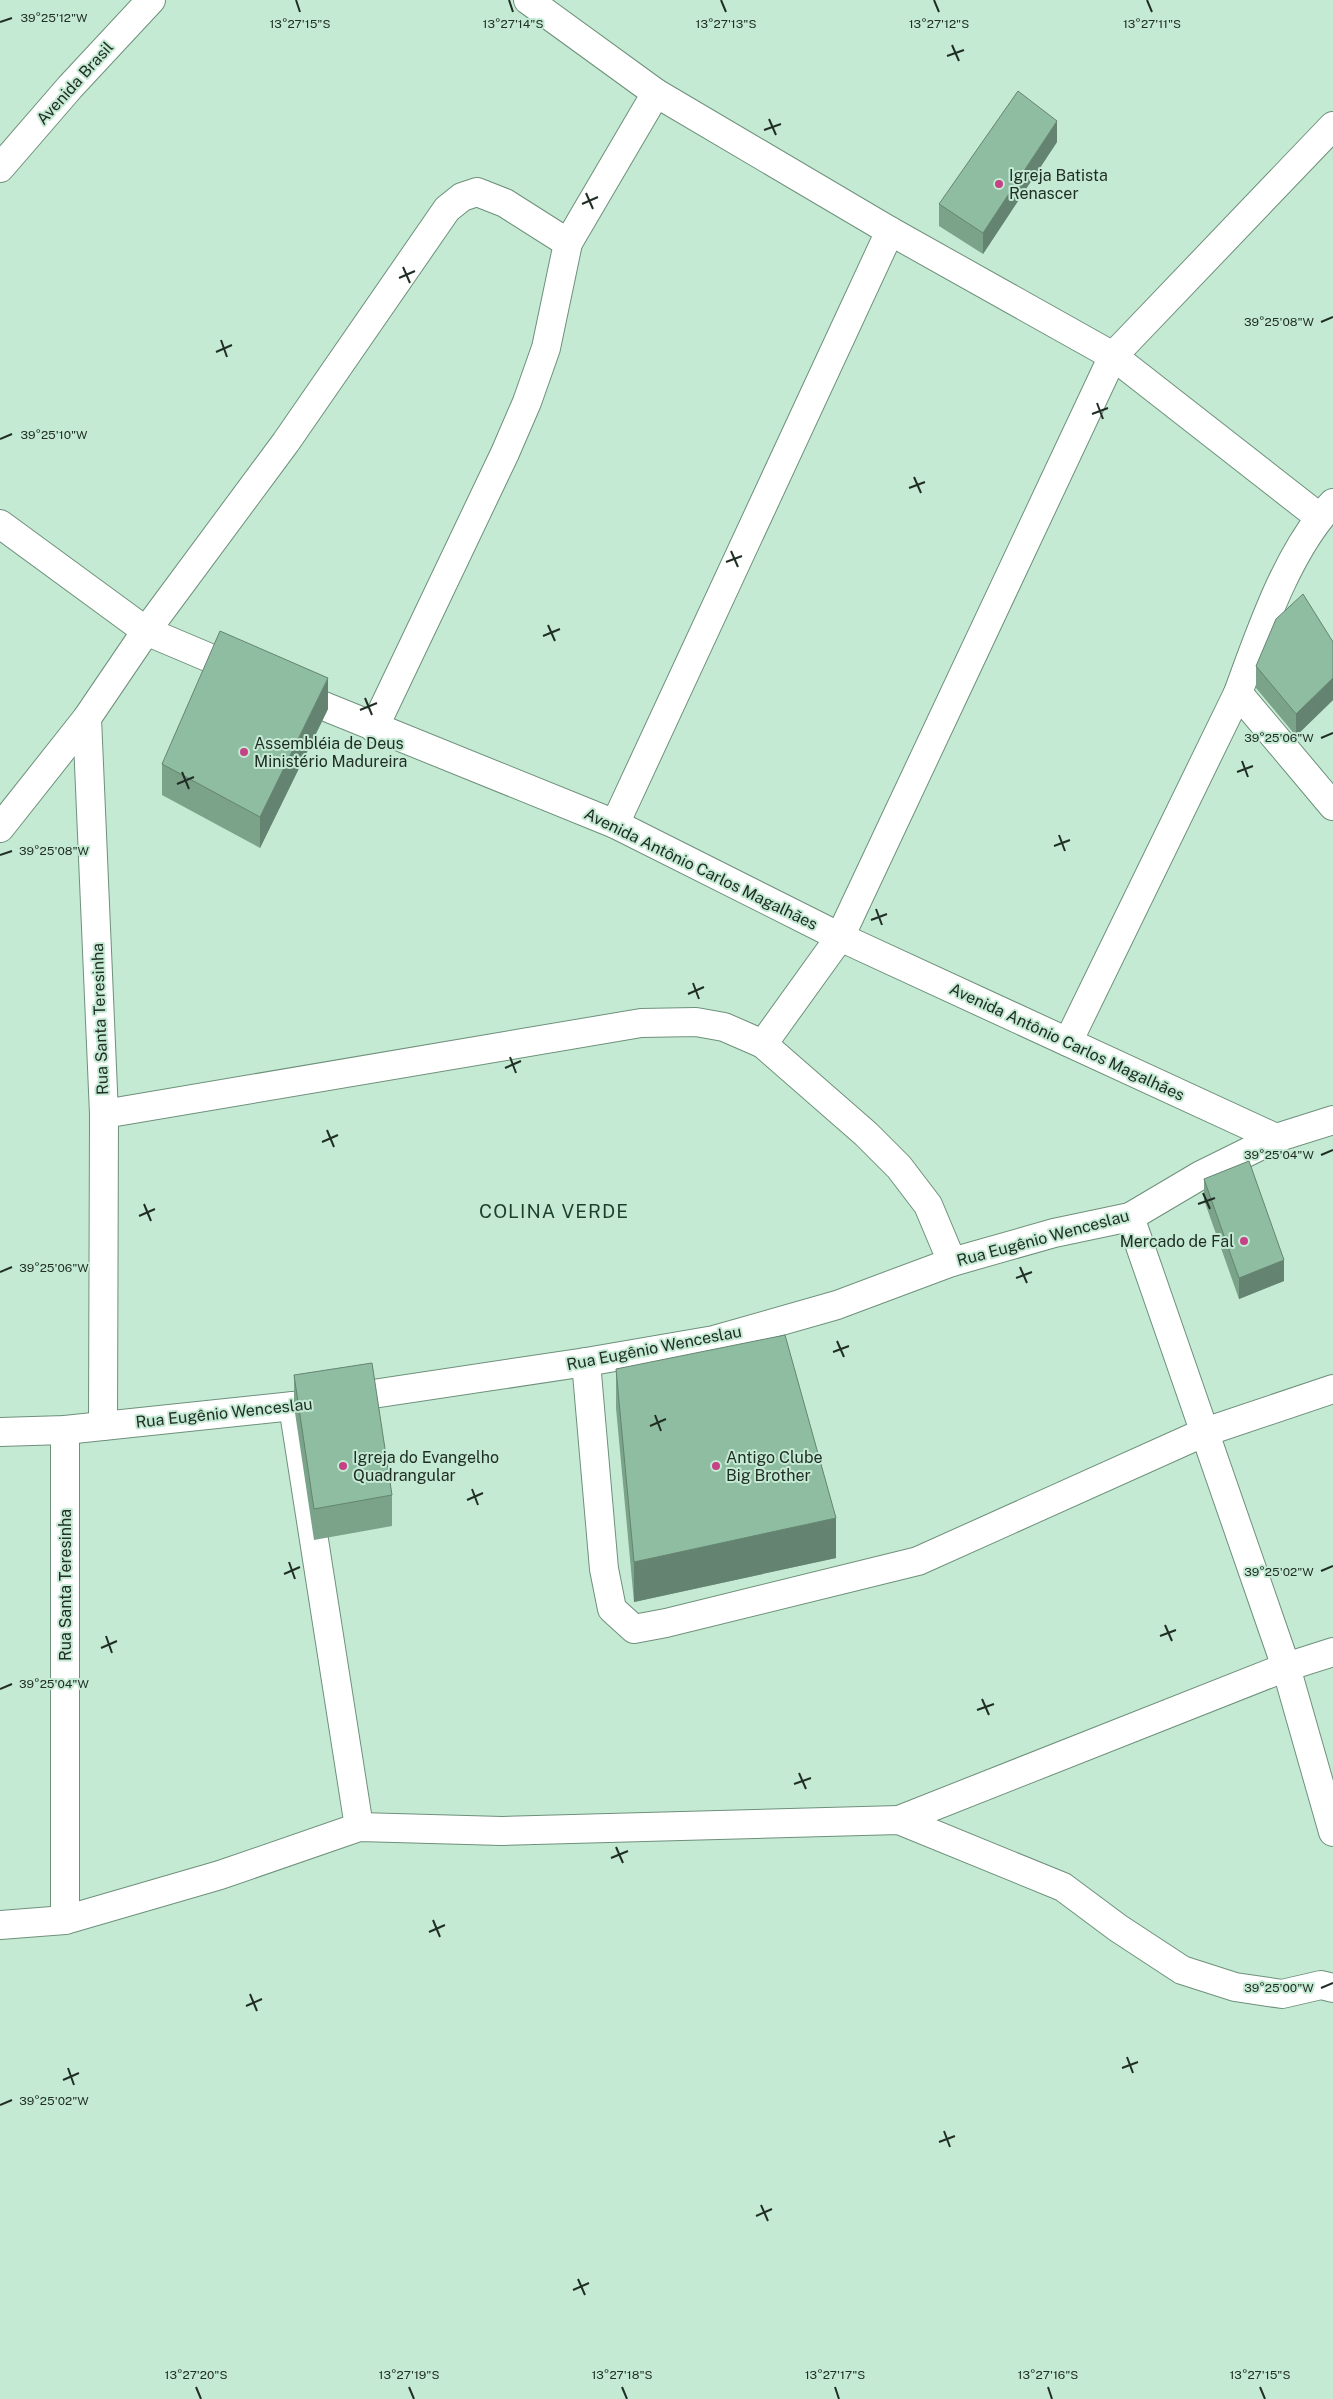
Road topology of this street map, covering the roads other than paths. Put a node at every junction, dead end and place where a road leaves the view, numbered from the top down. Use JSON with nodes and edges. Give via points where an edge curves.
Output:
{"nodes":[{"id":1,"x":151,"y":0,"type":"edge"},
{"id":2,"x":528,"y":0,"type":"edge"},
{"id":3,"x":656,"y":93,"type":"junction"},
{"id":4,"x":1333,"y":126,"type":"edge"},
{"id":5,"x":0,"y":168,"type":"edge"},
{"id":6,"x":890,"y":230,"type":"junction"},
{"id":7,"x":568,"y":243,"type":"junction"},
{"id":8,"x":1114,"y":356,"type":"junction"},
{"id":9,"x":1326,"y":510,"type":"edge"},
{"id":10,"x":0,"y":524,"type":"edge"},
{"id":11,"x":146,"y":631,"type":"junction"},
{"id":12,"x":1238,"y":693,"type":"junction"},
{"id":13,"x":87,"y":718,"type":"junction"},
{"id":14,"x":374,"y":728,"type":"junction"},
{"id":15,"x":1333,"y":806,"type":"edge"},
{"id":16,"x":615,"y":824,"type":"junction"},
{"id":17,"x":0,"y":828,"type":"edge"},
{"id":18,"x":840,"y":936,"type":"junction"},
{"id":19,"x":1068,"y":1042,"type":"junction"},
{"id":20,"x":763,"y":1044,"type":"junction"},
{"id":21,"x":104,"y":1114,"type":"junction"},
{"id":22,"x":1333,"y":1120,"type":"edge"},
{"id":23,"x":1276,"y":1138,"type":"junction"},
{"id":24,"x":1130,"y":1217,"type":"junction"},
{"id":25,"x":952,"y":1262,"type":"junction"},
{"id":26,"x":586,"y":1362,"type":"junction"},
{"id":27,"x":1333,"y":1389,"type":"edge"},
{"id":28,"x":294,"y":1406,"type":"junction"},
{"id":29,"x":103,"y":1426,"type":"junction"},
{"id":30,"x":65,"y":1430,"type":"junction"},
{"id":31,"x":0,"y":1432,"type":"edge"},
{"id":32,"x":1205,"y":1432,"type":"junction"},
{"id":33,"x":1333,"y":1652,"type":"edge"},
{"id":34,"x":1286,"y":1667,"type":"junction"},
{"id":35,"x":899,"y":1820,"type":"junction"},
{"id":36,"x":359,"y":1827,"type":"junction"},
{"id":37,"x":1333,"y":1832,"type":"edge"},
{"id":38,"x":65,"y":1920,"type":"junction"},
{"id":39,"x":0,"y":1926,"type":"edge"},
{"id":40,"x":1333,"y":1988,"type":"edge"}],
"edges":[{"from":1,"to":5,"type":"street","name":"Avenida Brasil"},
{"from":2,"to":3,"type":"street"},
{"from":3,"to":6,"type":"street"},
{"from":3,"to":7,"type":"street"},
{"from":4,"to":8,"type":"street"},
{"from":6,"to":8,"type":"street"},
{"from":6,"to":16,"type":"street"},
{"from":7,"to":11,"type":"street","via":[[505,203],[477,192],[462,197],[447,209],[297,426]]},
{"from":7,"to":14,"type":"street","via":[[546,348],[528,402]]},
{"from":8,"to":9,"type":"street"},
{"from":8,"to":18,"type":"street"},
{"from":9,"to":12,"type":"street","via":[[1294,560],[1262,626]]},
{"from":10,"to":11,"type":"street","name":"Avenida Antônio Carlos Magalhães"},
{"from":11,"to":13,"type":"street"},
{"from":11,"to":14,"type":"street","name":"Avenida Antônio Carlos Magalhães"},
{"from":12,"to":15,"type":"street"},
{"from":12,"to":19,"type":"street"},
{"from":13,"to":17,"type":"street"},
{"from":13,"to":21,"type":"street","name":"Rua Santa Teresinha"},
{"from":14,"to":16,"type":"street","name":"Avenida Antônio Carlos Magalhães"},
{"from":16,"to":18,"type":"street","name":"Avenida Antônio Carlos Magalhães"},
{"from":18,"to":19,"type":"street","name":"Avenida Antônio Carlos Magalhães"},
{"from":18,"to":20,"type":"street"},
{"from":19,"to":23,"type":"street","name":"Avenida Antônio Carlos Magalhães"},
{"from":20,"to":21,"type":"street","via":[[724,1027],[696,1022],[641,1023]]},
{"from":20,"to":25,"type":"street","via":[[899,1167],[928,1205]]},
{"from":21,"to":29,"type":"street","name":"Rua Santa Teresinha"},
{"from":22,"to":23,"type":"street","name":"Rua Eugênio Wenceslau"},
{"from":23,"to":24,"type":"street","name":"Rua Eugênio Wenceslau","via":[[1201,1175]]},
{"from":24,"to":25,"type":"street","name":"Rua Eugênio Wenceslau"},
{"from":24,"to":32,"type":"street"},
{"from":25,"to":26,"type":"street","name":"Rua Eugênio Wenceslau","via":[[837,1305],[714,1340]]},
{"from":26,"to":28,"type":"street","name":"Rua Eugênio Wenceslau"},
{"from":26,"to":32,"type":"street","via":[[604,1570],[612,1609],[634,1629],[918,1561]]},
{"from":27,"to":32,"type":"street"},
{"from":28,"to":29,"type":"street","name":"Rua Eugênio Wenceslau"},
{"from":28,"to":36,"type":"street"},
{"from":29,"to":30,"type":"street","name":"Rua Eugênio Wenceslau"},
{"from":30,"to":31,"type":"street","name":"Rua Eugênio Wenceslau"},
{"from":30,"to":38,"type":"street","name":"Rua Santa Teresinha"},
{"from":32,"to":34,"type":"street"},
{"from":33,"to":34,"type":"street"},
{"from":34,"to":35,"type":"street"},
{"from":34,"to":37,"type":"street"},
{"from":35,"to":36,"type":"street","via":[[502,1831]]},
{"from":35,"to":40,"type":"street","via":[[1063,1887],[1182,1970],[1235,1987],[1282,1994],[1321,1986]]},
{"from":36,"to":38,"type":"street","via":[[220,1874]]},
{"from":38,"to":39,"type":"street"}]}
